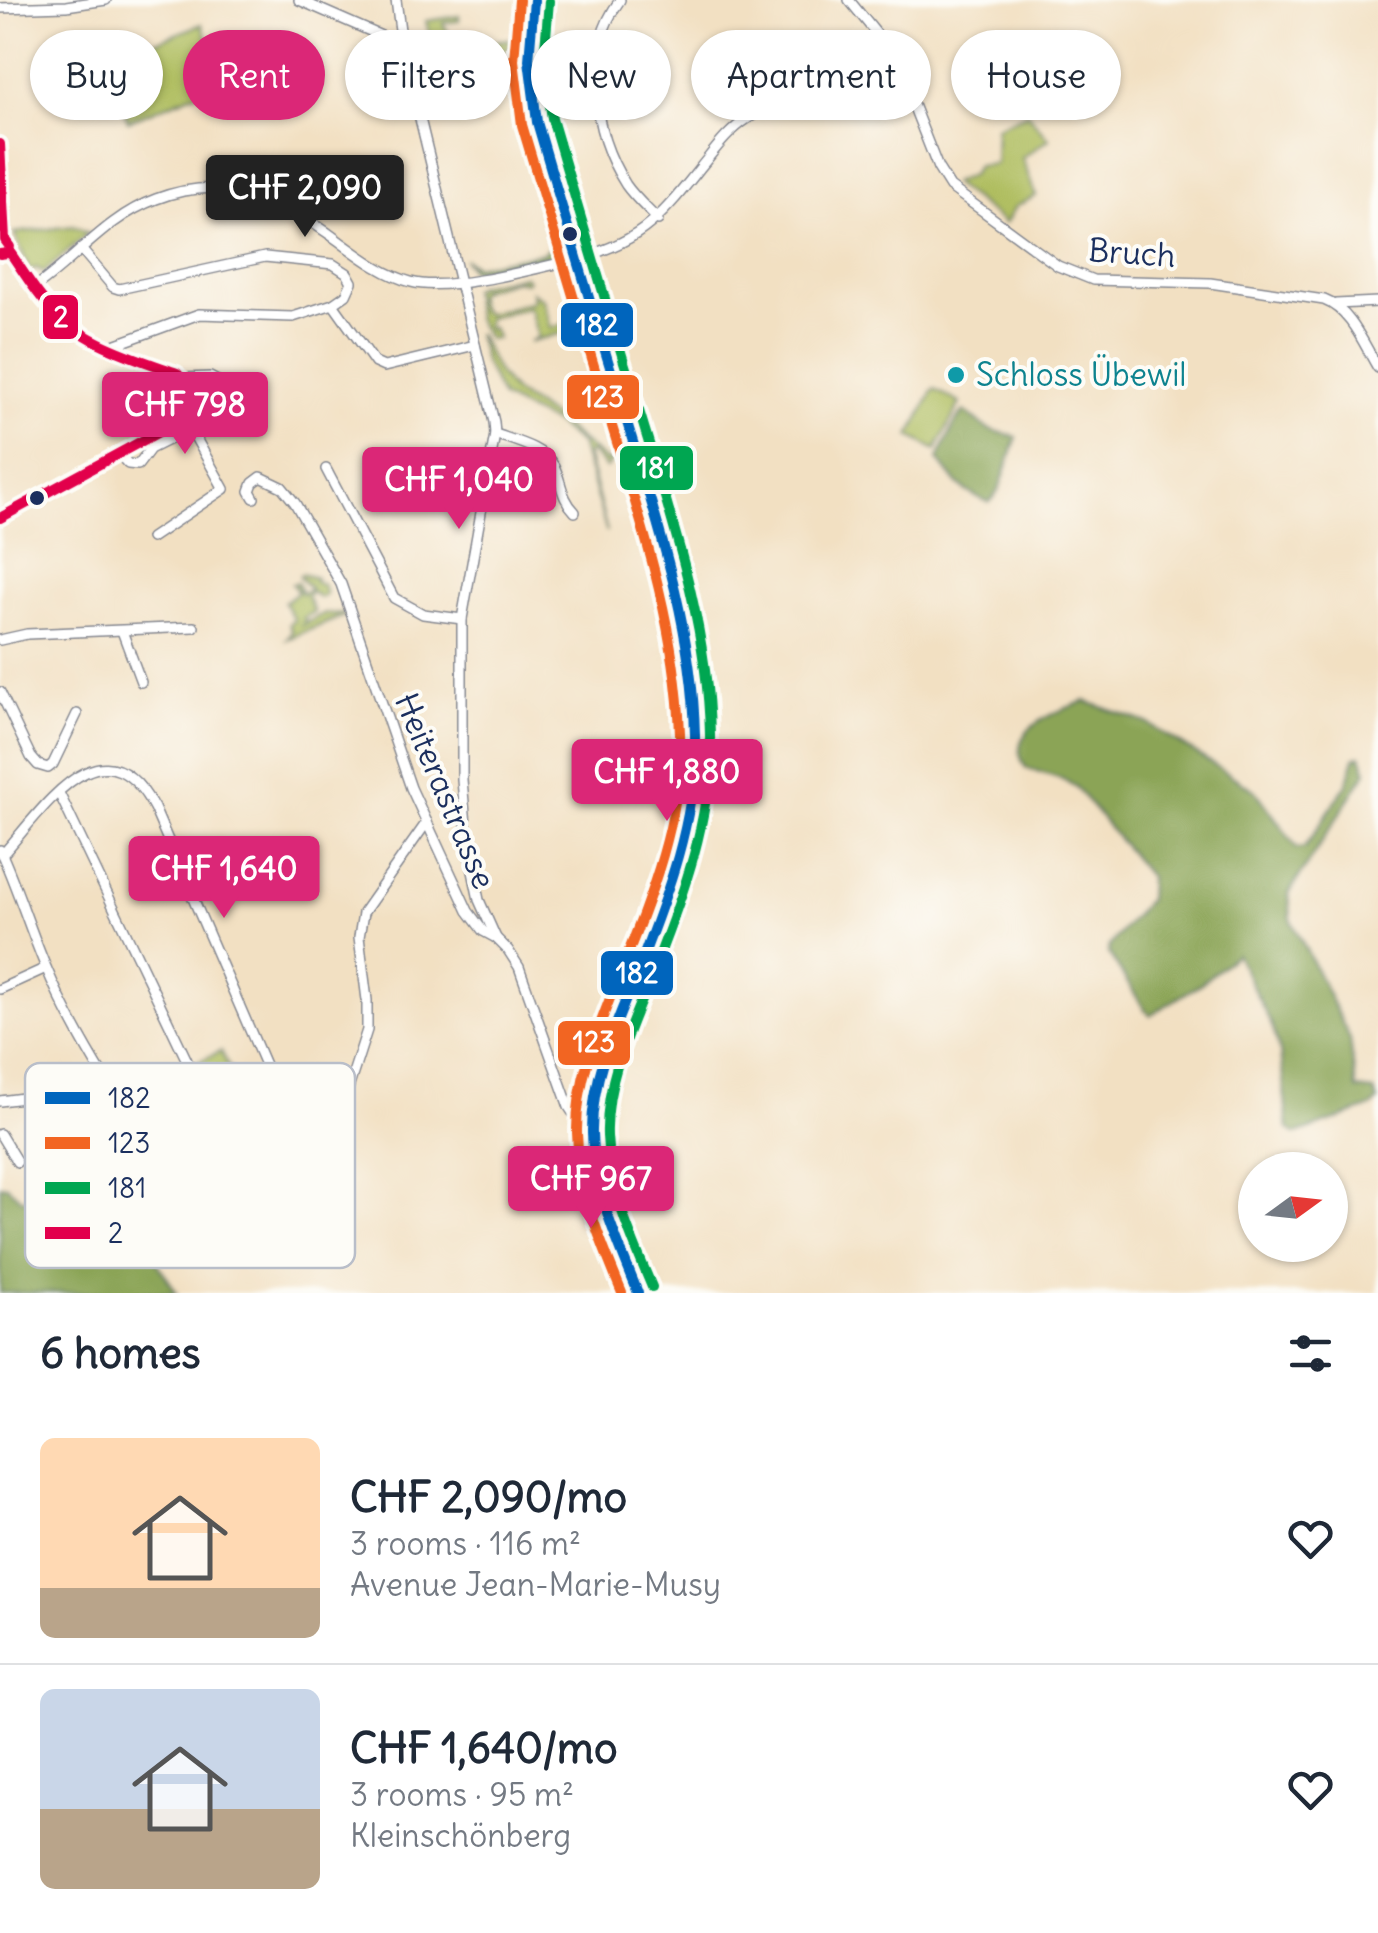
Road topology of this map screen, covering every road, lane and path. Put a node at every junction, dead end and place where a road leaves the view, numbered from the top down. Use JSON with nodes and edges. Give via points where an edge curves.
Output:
{"nodes":[{"id":1,"x":106,"y":0,"type":"edge"},
{"id":2,"x":299,"y":0,"type":"edge"},
{"id":3,"x":396,"y":0,"type":"edge"},
{"id":4,"x":534,"y":0,"type":"edge"},
{"id":5,"x":620,"y":0,"type":"edge"},
{"id":6,"x":849,"y":0,"type":"edge"},
{"id":7,"x":66,"y":3,"type":"edge"},
{"id":8,"x":0,"y":8,"type":"edge"},
{"id":9,"x":368,"y":30,"type":"edge"},
{"id":10,"x":400,"y":30,"type":"edge"},
{"id":11,"x":873,"y":30,"type":"edge"},
{"id":12,"x":421,"y":120,"type":"edge"},
{"id":13,"x":745,"y":120,"type":"edge"},
{"id":14,"x":919,"y":120,"type":"edge"},
{"id":15,"x":0,"y":148,"type":"edge"},
{"id":16,"x":658,"y":220,"type":"junction"},
{"id":17,"x":2,"y":240,"type":"edge"},
{"id":18,"x":81,"y":249,"type":"junction"},
{"id":19,"x":5,"y":253,"type":"edge"},
{"id":20,"x":577,"y":258,"type":"junction"},
{"id":21,"x":461,"y":282,"type":"junction"},
{"id":22,"x":34,"y":288,"type":"junction"},
{"id":23,"x":1378,"y":302,"type":"edge"},
{"id":24,"x":333,"y":304,"type":"junction"},
{"id":25,"x":1335,"y":304,"type":"junction"},
{"id":26,"x":1353,"y":304,"type":"junction"},
{"id":27,"x":1351,"y":322,"type":"junction"},
{"id":28,"x":475,"y":345,"type":"junction"},
{"id":29,"x":106,"y":348,"type":"junction"},
{"id":30,"x":1378,"y":368,"type":"edge"},
{"id":31,"x":184,"y":378,"type":"junction"},
{"id":32,"x":254,"y":401,"type":"dead end"},
{"id":33,"x":495,"y":434,"type":"junction"},
{"id":34,"x":118,"y":454,"type":"junction"},
{"id":35,"x":326,"y":469,"type":"dead end"},
{"id":36,"x":254,"y":498,"type":"dead end"},
{"id":37,"x":574,"y":512,"type":"dead end"},
{"id":38,"x":0,"y":518,"type":"edge"},
{"id":39,"x":151,"y":538,"type":"dead end"},
{"id":40,"x":462,"y":619,"type":"junction"},
{"id":41,"x":194,"y":627,"type":"dead end"},
{"id":42,"x":122,"y":631,"type":"junction"},
{"id":43,"x":0,"y":640,"type":"edge"},
{"id":44,"x":141,"y":682,"type":"dead end"},
{"id":45,"x":0,"y":692,"type":"edge"},
{"id":46,"x":77,"y":714,"type":"dead end"},
{"id":47,"x":58,"y":794,"type":"junction"},
{"id":48,"x":427,"y":822,"type":"junction"},
{"id":49,"x":1,"y":853,"type":"edge"},
{"id":50,"x":496,"y":938,"type":"junction"},
{"id":51,"x":46,"y":968,"type":"junction"},
{"id":52,"x":0,"y":989,"type":"edge"},
{"id":53,"x":97,"y":1063,"type":"edge"},
{"id":54,"x":188,"y":1063,"type":"edge"},
{"id":55,"x":264,"y":1063,"type":"edge"},
{"id":56,"x":355,"y":1067,"type":"edge"},
{"id":57,"x":0,"y":1101,"type":"edge"},
{"id":58,"x":25,"y":1101,"type":"edge"},
{"id":59,"x":592,"y":1121,"type":"junction"},
{"id":60,"x":0,"y":1134,"type":"edge"},
{"id":61,"x":17,"y":1162,"type":"dead end"},
{"id":62,"x":638,"y":1293,"type":"edge"}],
"edges":[{"from":1,"to":7,"type":"street"},
{"from":2,"to":9,"type":"street"},
{"from":3,"to":10,"type":"street"},
{"from":4,"to":20,"type":"main road","via":[[533,102]]},
{"from":5,"to":16,"type":"street","via":[[597,46],[598,105],[616,165]]},
{"from":6,"to":11,"type":"street"},
{"from":7,"to":8,"type":"street"},
{"from":12,"to":21,"type":"street"},
{"from":13,"to":16,"type":"street"},
{"from":14,"to":25,"type":"street","name":"Bruch","via":[[938,168],[958,195],[1084,278],[1229,284]]},
{"from":15,"to":17,"type":"street"},
{"from":16,"to":20,"type":"street","via":[[622,244]]},
{"from":17,"to":19,"type":"street","via":[[10,244]]},
{"from":18,"to":21,"type":"street","via":[[156,199],[233,189],[294,209],[394,276],[422,284]]},
{"from":18,"to":22,"type":"street"},
{"from":18,"to":24,"type":"street","via":[[120,289],[265,256],[333,264],[352,282]]},
{"from":19,"to":22,"type":"street"},
{"from":20,"to":21,"type":"street"},
{"from":20,"to":59,"type":"main road","via":[[670,576],[696,735],[682,852],[605,1052]]},
{"from":21,"to":28,"type":"street"},
{"from":22,"to":29,"type":"street","via":[[64,321]]},
{"from":23,"to":26,"type":"street","name":"Bruch"},
{"from":24,"to":28,"type":"street","via":[[384,366]]},
{"from":24,"to":29,"type":"street","via":[[293,317],[199,314]]},
{"from":25,"to":26,"type":"street","name":"Bruch"},
{"from":25,"to":27,"type":"street"},
{"from":26,"to":27,"type":"street"},
{"from":27,"to":30,"type":"street"},
{"from":28,"to":33,"type":"street"},
{"from":29,"to":31,"type":"street"},
{"from":31,"to":32,"type":"street","via":[[210,377]]},
{"from":31,"to":34,"type":"street","via":[[189,403],[179,419]]},
{"from":33,"to":37,"type":"street","via":[[552,463]]},
{"from":33,"to":40,"type":"street","name":"Heiterastrasse"},
{"from":34,"to":38,"type":"street"},
{"from":34,"to":39,"type":"street","via":[[138,465],[150,449],[193,433],[224,489]]},
{"from":35,"to":40,"type":"street","via":[[394,598],[423,614]]},
{"from":36,"to":48,"type":"street","name":"Heiterastrasse","via":[[250,492],[261,477],[295,502],[351,607],[390,734]]},
{"from":40,"to":50,"type":"street","name":"Heiterastrasse","via":[[468,847],[479,900]]},
{"from":41,"to":42,"type":"street"},
{"from":42,"to":43,"type":"street"},
{"from":42,"to":44,"type":"street"},
{"from":45,"to":46,"type":"street","via":[[38,765],[48,768]]},
{"from":47,"to":49,"type":"street"},
{"from":47,"to":54,"type":"street"},
{"from":47,"to":55,"type":"street","via":[[75,775],[105,768],[132,777],[146,792]]},
{"from":48,"to":50,"type":"street","name":"Heiterastrasse","via":[[468,911]]},
{"from":48,"to":56,"type":"street","via":[[364,912],[359,938],[367,1030]]},
{"from":49,"to":51,"type":"street"},
{"from":50,"to":59,"type":"street","via":[[520,967],[569,1107]]},
{"from":51,"to":52,"type":"street"},
{"from":51,"to":53,"type":"street"},
{"from":57,"to":58,"type":"street"},
{"from":59,"to":62,"type":"main road","via":[[604,1203]]},
{"from":60,"to":61,"type":"street"}]}
